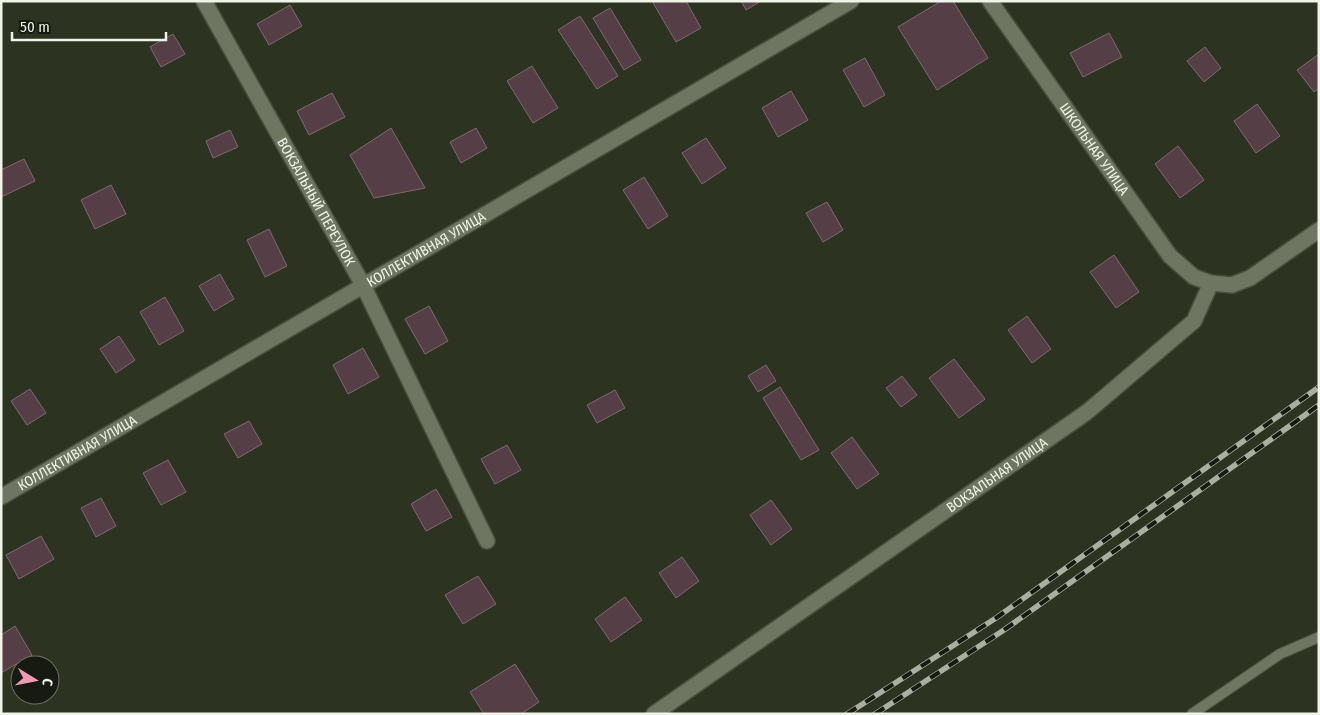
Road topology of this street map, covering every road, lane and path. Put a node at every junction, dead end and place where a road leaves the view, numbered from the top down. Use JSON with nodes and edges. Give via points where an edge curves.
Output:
{"nodes":[{"id":1,"x":204,"y":1,"type":"edge"},
{"id":2,"x":851,"y":1,"type":"edge"},
{"id":3,"x":990,"y":1,"type":"edge"},
{"id":4,"x":1319,"y":230,"type":"edge"},
{"id":5,"x":1211,"y":283,"type":"junction"},
{"id":6,"x":362,"y":285,"type":"junction"},
{"id":7,"x":1,"y":497,"type":"edge"},
{"id":8,"x":487,"y":541,"type":"dead end"},
{"id":9,"x":1319,"y":637,"type":"edge"},
{"id":10,"x":654,"y":714,"type":"edge"},
{"id":11,"x":1192,"y":714,"type":"edge"}],
"edges":[{"from":1,"to":6,"type":"street","name":"ВОКЗАЛЬНЫЙ ПЕРЕУЛОК"},
{"from":2,"to":6,"type":"street","name":"КОЛЛЕКТИВНАЯ УЛИЦА"},
{"from":3,"to":5,"type":"street","name":"ШКОЛЬНАЯ УЛИЦА","via":[[1170,256],[1194,277]]},
{"from":4,"to":5,"type":"street","via":[[1250,278],[1232,285]]},
{"from":5,"to":10,"type":"street","name":"ВОКЗАЛЬНАЯ УЛИЦА","via":[[1194,321],[1087,412]]},
{"from":6,"to":7,"type":"street","name":"КОЛЛЕКТИВНАЯ УЛИЦА"},
{"from":6,"to":8,"type":"street","name":"ВОКЗАЛЬНЫЙ ПЕРЕУЛОК"},
{"from":9,"to":11,"type":"lane","via":[[1280,654]]}]}
